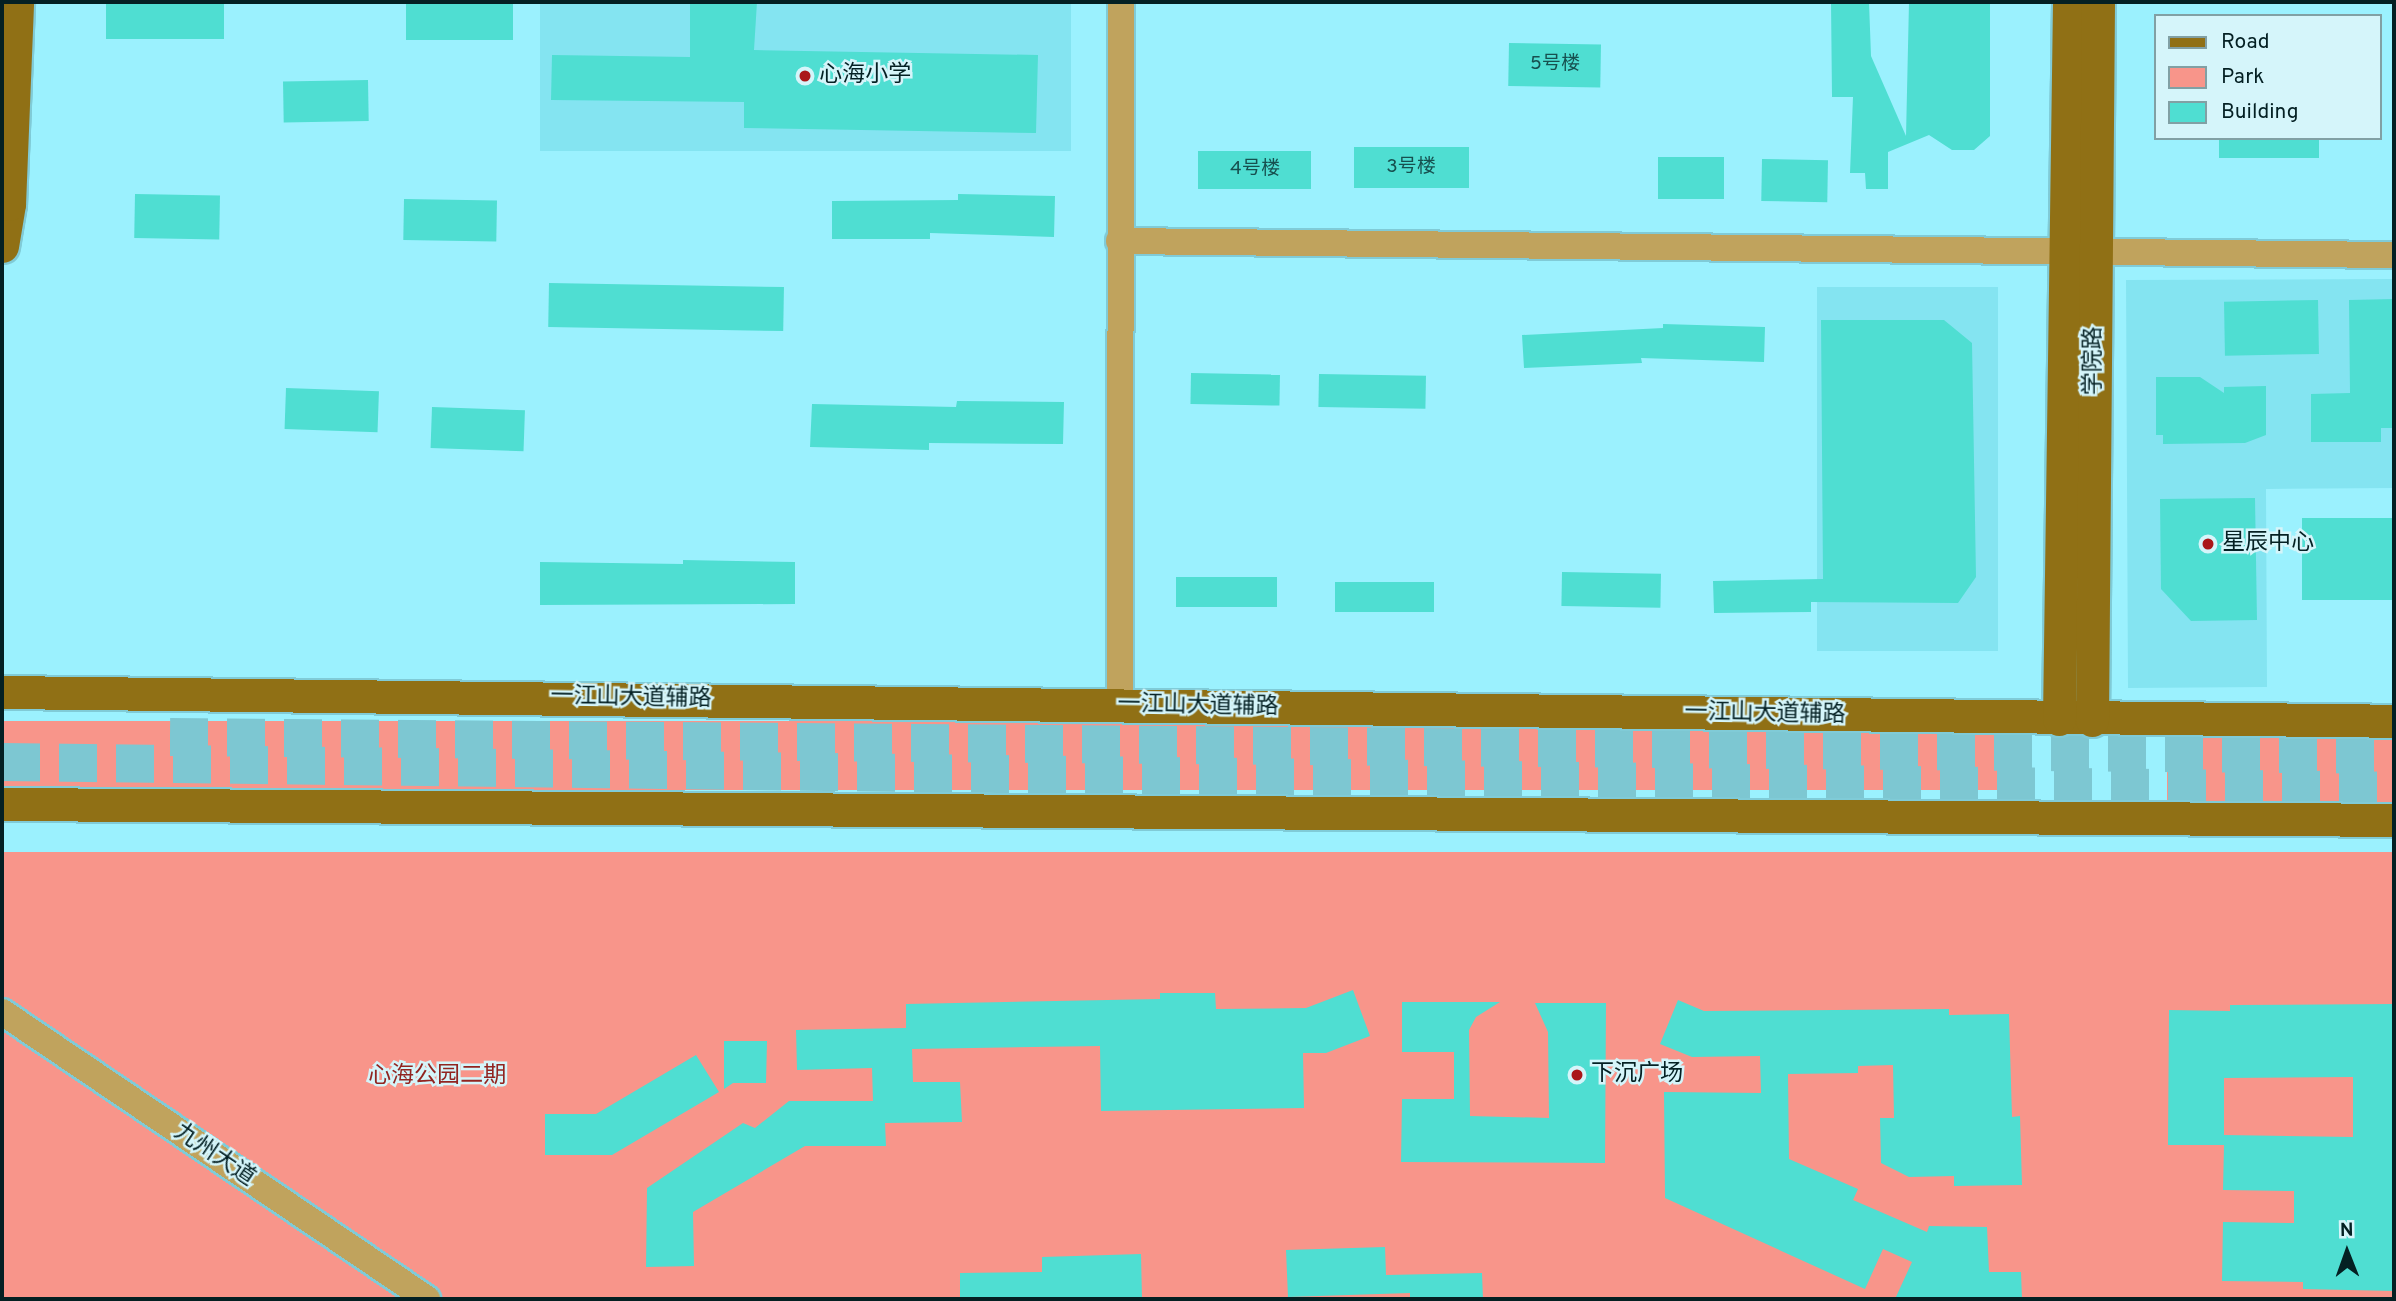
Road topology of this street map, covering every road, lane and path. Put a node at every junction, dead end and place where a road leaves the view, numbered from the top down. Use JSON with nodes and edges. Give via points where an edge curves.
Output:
{"nodes":[{"id":1,"x":17,"y":2,"type":"edge"},
{"id":2,"x":1121,"y":2,"type":"edge"},
{"id":3,"x":2069,"y":2,"type":"edge"},
{"id":4,"x":2098,"y":2,"type":"edge"},
{"id":5,"x":1119,"y":241,"type":"junction"},
{"id":6,"x":2,"y":246,"type":"edge"},
{"id":7,"x":2082,"y":252,"type":"junction"},
{"id":8,"x":2394,"y":255,"type":"edge"},
{"id":9,"x":2,"y":674,"type":"edge"},
{"id":10,"x":2,"y":692,"type":"edge"},
{"id":11,"x":284,"y":695,"type":"junction"},
{"id":12,"x":1120,"y":706,"type":"junction"},
{"id":13,"x":2059,"y":719,"type":"junction"},
{"id":14,"x":2092,"y":720,"type":"junction"},
{"id":15,"x":2394,"y":721,"type":"edge"},
{"id":16,"x":2,"y":804,"type":"edge"},
{"id":17,"x":2394,"y":820,"type":"edge"},
{"id":18,"x":2,"y":1013,"type":"edge"},
{"id":19,"x":427,"y":1299,"type":"edge"}],
"edges":[{"from":1,"to":6,"type":"main road","via":[[9,204]]},
{"from":2,"to":5,"type":"street"},
{"from":3,"to":7,"type":"main road","name":"学院路"},
{"from":4,"to":7,"type":"main road","name":"学院路"},
{"from":5,"to":7,"type":"street"},
{"from":5,"to":12,"type":"street"},
{"from":7,"to":8,"type":"street"},
{"from":7,"to":13,"type":"main road","name":"学院路"},
{"from":7,"to":14,"type":"main road","name":"学院路"},
{"from":9,"to":11,"type":"main road"},
{"from":10,"to":11,"type":"main road","name":"一江山大道辅路"},
{"from":11,"to":12,"type":"main road","name":"一江山大道辅路"},
{"from":12,"to":13,"type":"main road","name":"一江山大道辅路"},
{"from":13,"to":14,"type":"main road","name":"一江山大道辅路"},
{"from":14,"to":15,"type":"main road","name":"一江山大道辅路"},
{"from":16,"to":17,"type":"main road"},
{"from":18,"to":19,"type":"street","name":"九州大道"}]}
